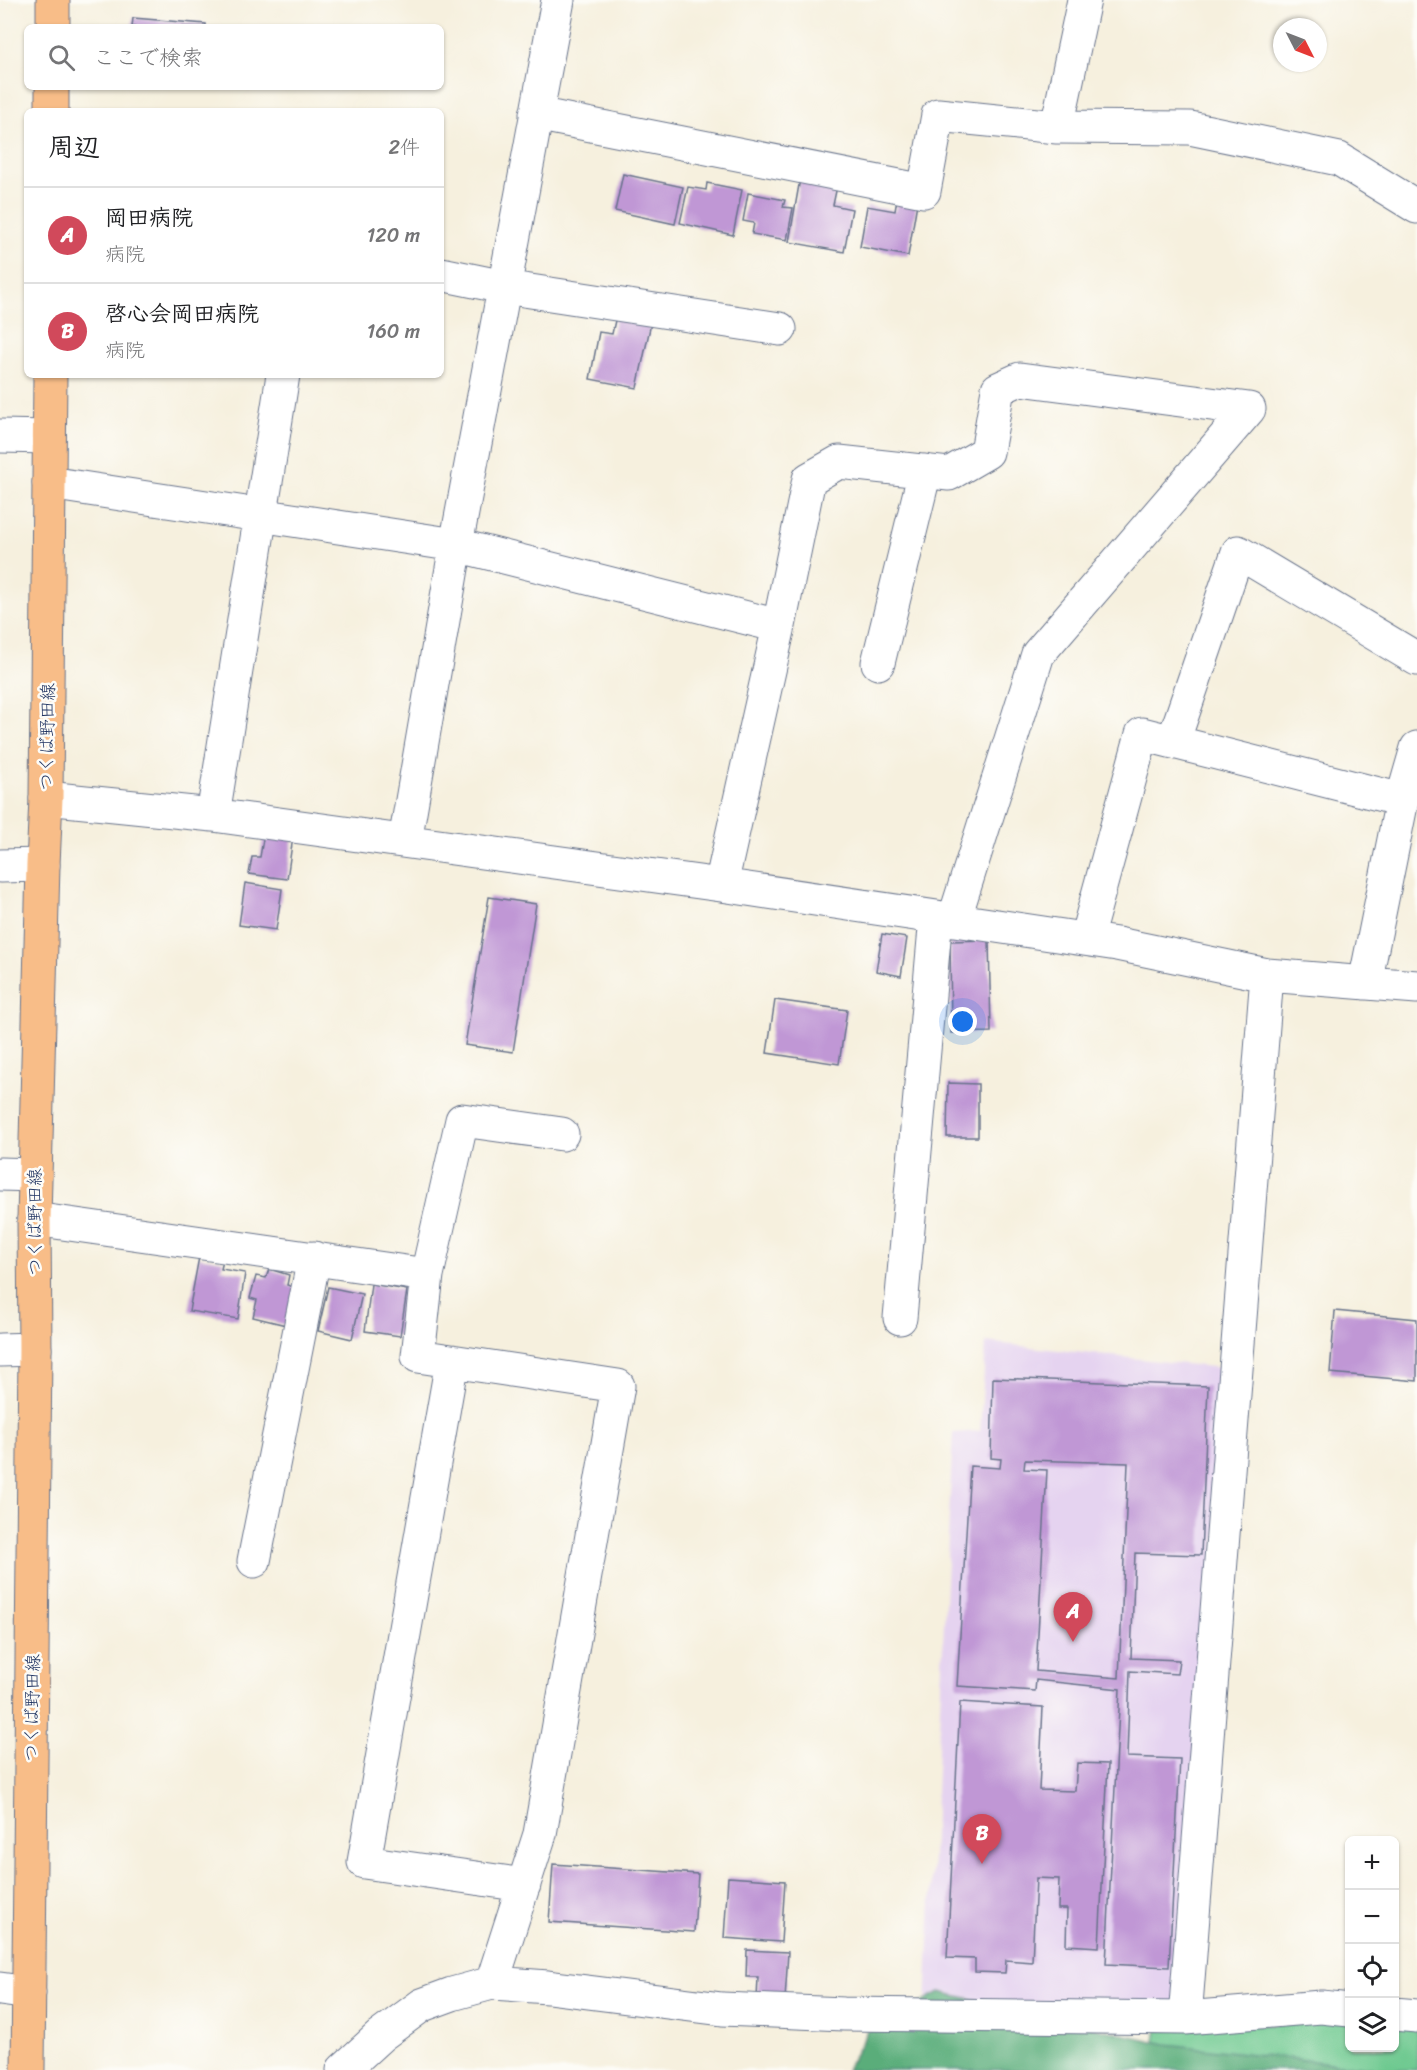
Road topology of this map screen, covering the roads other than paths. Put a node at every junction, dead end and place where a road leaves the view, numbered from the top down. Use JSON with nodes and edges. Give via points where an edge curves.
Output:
{"nodes":[{"id":1,"x":53,"y":0,"type":"edge"},
{"id":2,"x":558,"y":0,"type":"edge"},
{"id":3,"x":1084,"y":0,"type":"edge"},
{"id":4,"x":53,"y":24,"type":"edge"},
{"id":5,"x":52,"y":90,"type":"edge"},
{"id":6,"x":52,"y":108,"type":"edge"},
{"id":7,"x":536,"y":114,"type":"junction"},
{"id":8,"x":1058,"y":127,"type":"junction"},
{"id":9,"x":1417,"y":207,"type":"edge"},
{"id":10,"x":444,"y":275,"type":"edge"},
{"id":11,"x":504,"y":287,"type":"junction"},
{"id":12,"x":780,"y":329,"type":"dead end"},
{"id":13,"x":50,"y":378,"type":"edge"},
{"id":14,"x":283,"y":378,"type":"edge"},
{"id":15,"x":0,"y":436,"type":"edge"},
{"id":16,"x":49,"y":437,"type":"junction"},
{"id":17,"x":925,"y":471,"type":"junction"},
{"id":18,"x":49,"y":483,"type":"junction"},
{"id":19,"x":261,"y":515,"type":"junction"},
{"id":20,"x":456,"y":545,"type":"junction"},
{"id":21,"x":779,"y":626,"type":"junction"},
{"id":22,"x":1417,"y":658,"type":"edge"},
{"id":23,"x":878,"y":663,"type":"dead end"},
{"id":24,"x":1173,"y":742,"type":"junction"},
{"id":25,"x":1417,"y":748,"type":"edge"},
{"id":26,"x":46,"y":798,"type":"junction"},
{"id":27,"x":1402,"y":800,"type":"junction"},
{"id":28,"x":213,"y":815,"type":"junction"},
{"id":29,"x":405,"y":841,"type":"junction"},
{"id":30,"x":1404,"y":859,"type":"edge"},
{"id":31,"x":43,"y":865,"type":"junction"},
{"id":32,"x":0,"y":866,"type":"edge"},
{"id":33,"x":721,"y":885,"type":"junction"},
{"id":34,"x":945,"y":918,"type":"junction"},
{"id":35,"x":1086,"y":939,"type":"junction"},
{"id":36,"x":1267,"y":975,"type":"junction"},
{"id":37,"x":1365,"y":983,"type":"junction"},
{"id":38,"x":1417,"y":987,"type":"edge"},
{"id":39,"x":562,"y":1134,"type":"dead end"},
{"id":40,"x":0,"y":1174,"type":"edge"},
{"id":41,"x":35,"y":1175,"type":"junction"},
{"id":42,"x":34,"y":1219,"type":"junction"},
{"id":43,"x":314,"y":1258,"type":"junction"},
{"id":44,"x":427,"y":1275,"type":"junction"},
{"id":45,"x":900,"y":1318,"type":"dead end"},
{"id":46,"x":35,"y":1349,"type":"junction"},
{"id":47,"x":0,"y":1350,"type":"edge"},
{"id":48,"x":452,"y":1361,"type":"junction"},
{"id":49,"x":254,"y":1561,"type":"dead end"},
{"id":50,"x":524,"y":1885,"type":"junction"},
{"id":51,"x":492,"y":1983,"type":"junction"},
{"id":52,"x":14,"y":1991,"type":"edge"},
{"id":53,"x":1345,"y":2009,"type":"edge"},
{"id":54,"x":1399,"y":2014,"type":"edge"},
{"id":55,"x":1417,"y":2016,"type":"edge"},
{"id":56,"x":1185,"y":2018,"type":"junction"},
{"id":57,"x":28,"y":2070,"type":"edge"},
{"id":58,"x":344,"y":2070,"type":"edge"}],
"edges":[{"from":1,"to":4,"type":"main road"},
{"from":2,"to":7,"type":"street"},
{"from":3,"to":8,"type":"street"},
{"from":5,"to":6,"type":"main road"},
{"from":7,"to":8,"type":"street","via":[[924,192],[938,115]]},
{"from":7,"to":11,"type":"street"},
{"from":8,"to":9,"type":"street","via":[[1190,128],[1339,159]]},
{"from":10,"to":11,"type":"street"},
{"from":11,"to":12,"type":"street"},
{"from":11,"to":20,"type":"street"},
{"from":13,"to":16,"type":"main road","name":"つくば野田線"},
{"from":14,"to":19,"type":"street"},
{"from":15,"to":16,"type":"street"},
{"from":16,"to":18,"type":"main road","name":"つくば野田線"},
{"from":17,"to":21,"type":"street","via":[[839,462],[809,479]]},
{"from":17,"to":23,"type":"street"},
{"from":17,"to":34,"type":"street","via":[[949,474],[987,452],[998,389],[1020,379],[1249,409],[1038,654]]},
{"from":18,"to":19,"type":"street"},
{"from":18,"to":26,"type":"main road","name":"つくば野田線"},
{"from":19,"to":20,"type":"street"},
{"from":19,"to":28,"type":"street"},
{"from":20,"to":21,"type":"street"},
{"from":20,"to":29,"type":"street"},
{"from":21,"to":33,"type":"street"},
{"from":22,"to":24,"type":"street","via":[[1238,552]]},
{"from":24,"to":27,"type":"street"},
{"from":24,"to":35,"type":"street","via":[[1142,735]]},
{"from":25,"to":27,"type":"street"},
{"from":26,"to":28,"type":"street"},
{"from":26,"to":31,"type":"main road","name":"つくば野田線"},
{"from":27,"to":30,"type":"street"},
{"from":28,"to":29,"type":"street"},
{"from":29,"to":33,"type":"street"},
{"from":30,"to":37,"type":"street"},
{"from":31,"to":32,"type":"street"},
{"from":31,"to":41,"type":"main road","name":"つくば野田線"},
{"from":33,"to":34,"type":"street"},
{"from":34,"to":35,"type":"street"},
{"from":34,"to":45,"type":"street"},
{"from":35,"to":36,"type":"street"},
{"from":36,"to":37,"type":"street"},
{"from":36,"to":56,"type":"street"},
{"from":37,"to":38,"type":"street"},
{"from":39,"to":44,"type":"street","via":[[462,1120]]},
{"from":40,"to":41,"type":"street"},
{"from":41,"to":42,"type":"main road","name":"つくば野田線"},
{"from":42,"to":43,"type":"street"},
{"from":42,"to":46,"type":"main road","name":"つくば野田線"},
{"from":43,"to":44,"type":"street"},
{"from":43,"to":49,"type":"street"},
{"from":44,"to":48,"type":"street","via":[[418,1356]]},
{"from":46,"to":47,"type":"street"},
{"from":46,"to":52,"type":"main road","name":"つくば野田線"},
{"from":48,"to":50,"type":"street","via":[[364,1862]]},
{"from":48,"to":50,"type":"street","via":[[618,1386],[540,1834]]},
{"from":50,"to":51,"type":"street"},
{"from":51,"to":56,"type":"street","via":[[722,2009]]},
{"from":51,"to":58,"type":"street","via":[[422,2005],[380,2036]]},
{"from":52,"to":57,"type":"main road","name":"つくば野田線"},
{"from":53,"to":56,"type":"street","via":[[1321,2007]]},
{"from":54,"to":55,"type":"street"}]}
